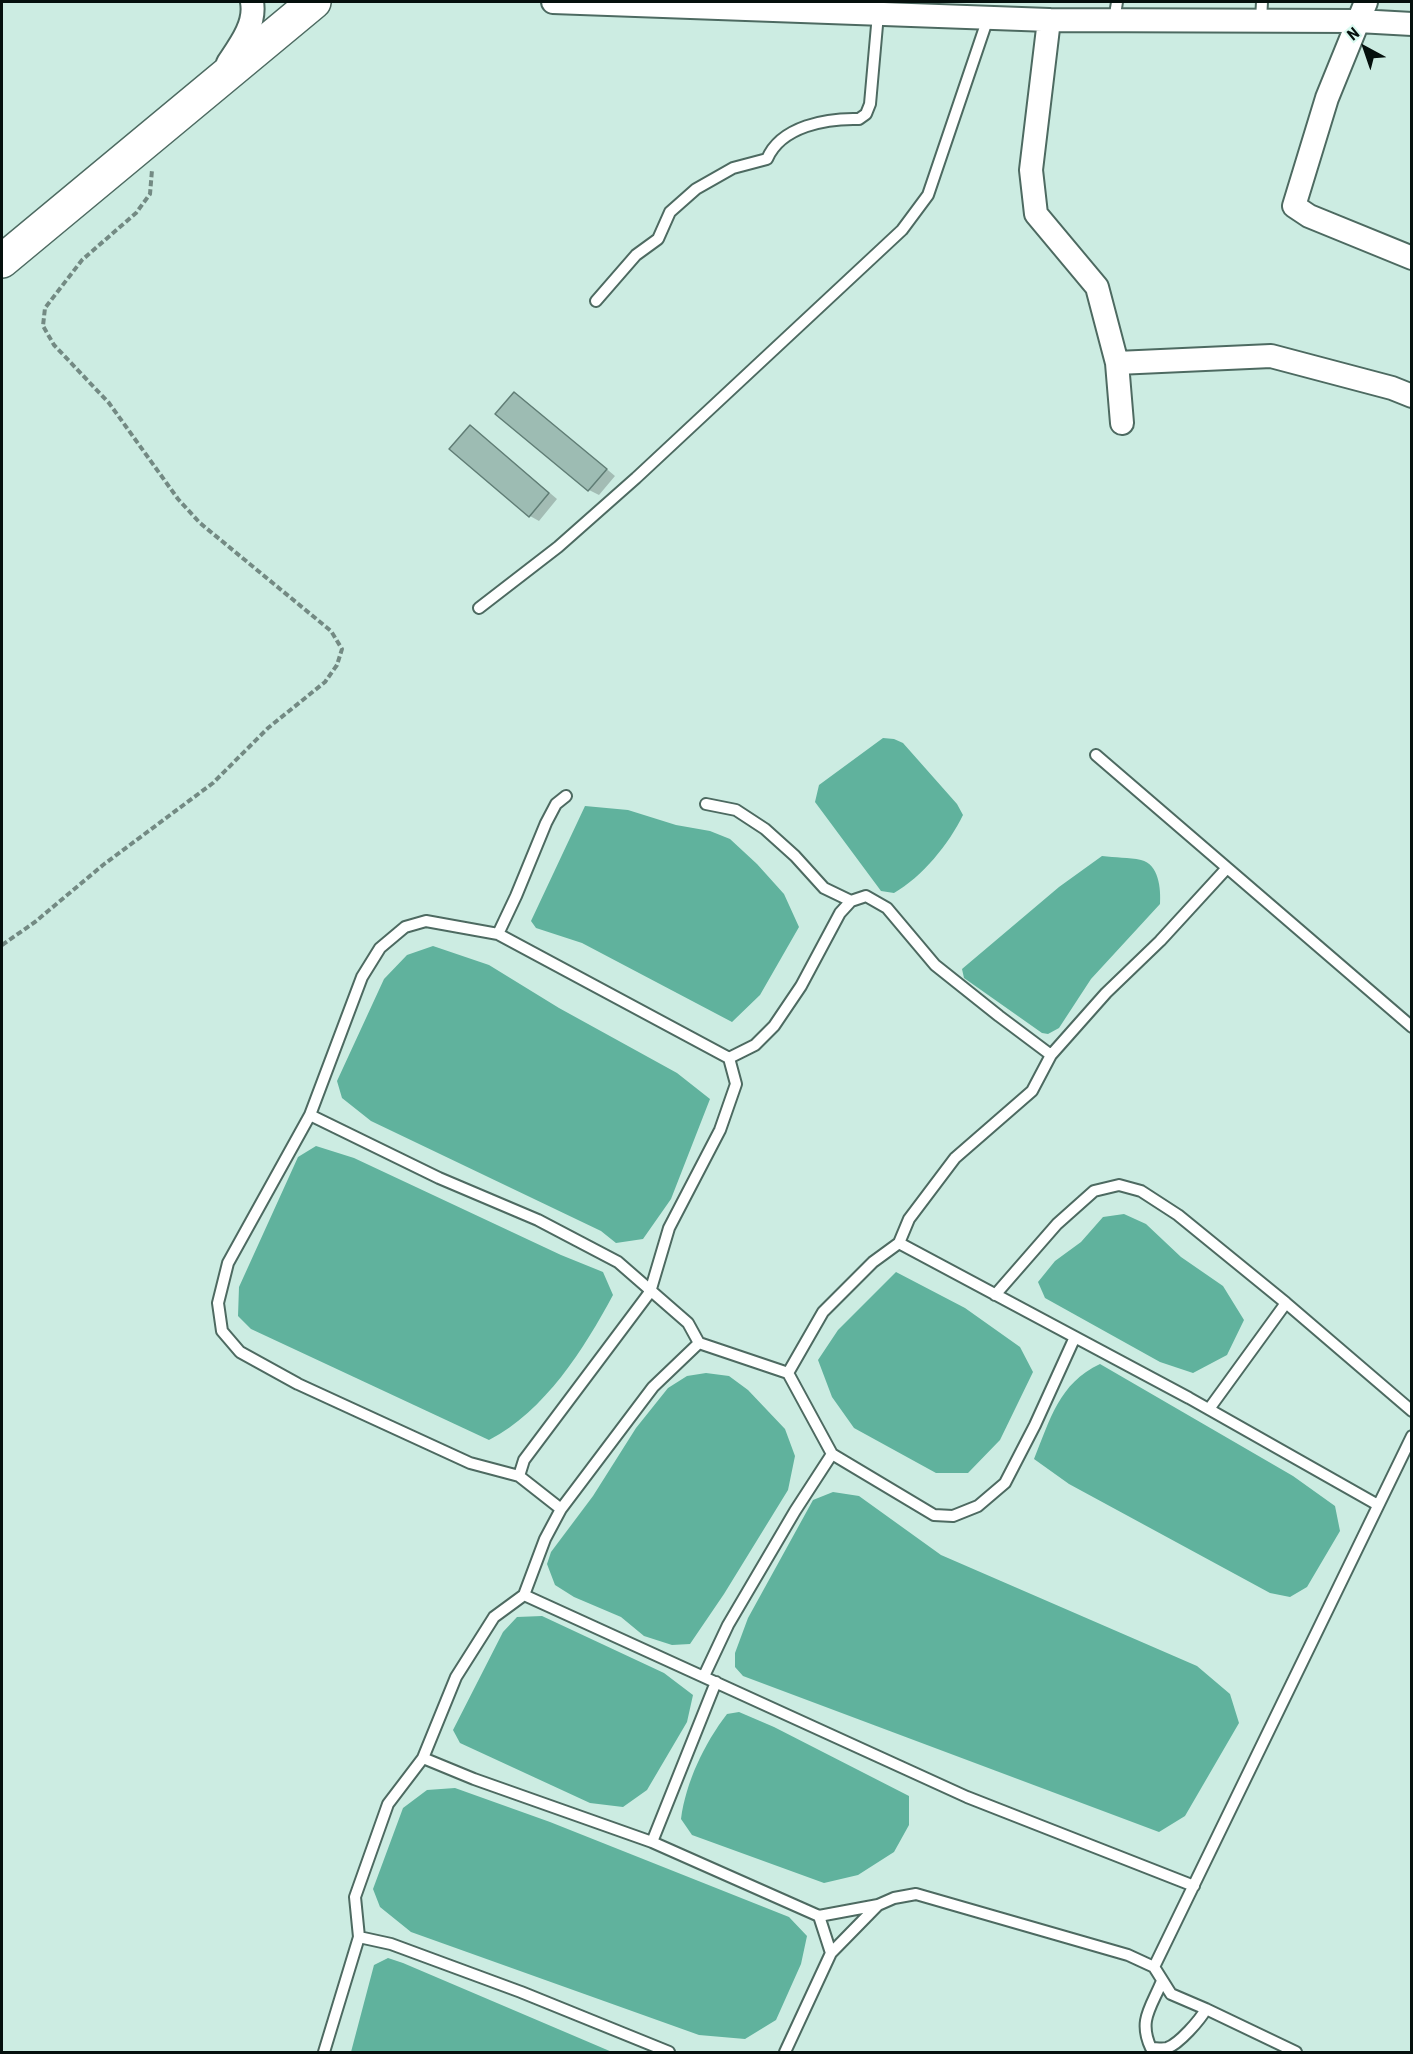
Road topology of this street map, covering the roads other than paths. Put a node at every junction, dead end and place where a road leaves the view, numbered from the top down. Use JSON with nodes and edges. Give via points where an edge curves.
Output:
{"nodes":[{"id":1,"x":252,"y":2,"type":"edge"},
{"id":2,"x":314,"y":2,"type":"edge"},
{"id":3,"x":553,"y":2,"type":"edge"},
{"id":4,"x":1116,"y":11,"type":"edge"},
{"id":5,"x":1262,"y":11,"type":"edge"},
{"id":6,"x":1362,"y":11,"type":"edge"},
{"id":7,"x":878,"y":14,"type":"junction"},
{"id":8,"x":988,"y":18,"type":"junction"},
{"id":9,"x":1049,"y":20,"type":"junction"},
{"id":10,"x":1412,"y":24,"type":"edge"},
{"id":11,"x":213,"y":85,"type":"junction"},
{"id":12,"x":1412,"y":258,"type":"edge"},
{"id":13,"x":2,"y":261,"type":"edge"},
{"id":14,"x":596,"y":301,"type":"dead end"},
{"id":15,"x":1117,"y":363,"type":"junction"},
{"id":16,"x":1412,"y":396,"type":"edge"},
{"id":17,"x":1122,"y":423,"type":"dead end"},
{"id":18,"x":479,"y":608,"type":"dead end"},
{"id":19,"x":1096,"y":755,"type":"dead end"},
{"id":20,"x":566,"y":796,"type":"dead end"},
{"id":21,"x":706,"y":804,"type":"dead end"},
{"id":22,"x":1227,"y":868,"type":"junction"},
{"id":23,"x":851,"y":901,"type":"junction"},
{"id":24,"x":498,"y":934,"type":"junction"},
{"id":25,"x":1412,"y":1027,"type":"edge"},
{"id":26,"x":1051,"y":1055,"type":"junction"},
{"id":27,"x":729,"y":1058,"type":"junction"},
{"id":28,"x":310,"y":1114,"type":"junction"},
{"id":29,"x":899,"y":1243,"type":"junction"},
{"id":30,"x":650,"y":1292,"type":"junction"},
{"id":31,"x":995,"y":1294,"type":"junction"},
{"id":32,"x":1286,"y":1303,"type":"junction"},
{"id":33,"x":1075,"y":1337,"type":"junction"},
{"id":34,"x":699,"y":1343,"type":"junction"},
{"id":35,"x":788,"y":1373,"type":"junction"},
{"id":36,"x":1209,"y":1409,"type":"junction"},
{"id":37,"x":1412,"y":1411,"type":"edge"},
{"id":38,"x":1412,"y":1436,"type":"edge"},
{"id":39,"x":832,"y":1454,"type":"junction"},
{"id":40,"x":519,"y":1476,"type":"junction"},
{"id":41,"x":1378,"y":1505,"type":"junction"},
{"id":42,"x":561,"y":1509,"type":"junction"},
{"id":43,"x":524,"y":1595,"type":"junction"},
{"id":44,"x":704,"y":1676,"type":"junction"},
{"id":45,"x":716,"y":1682,"type":"junction"},
{"id":46,"x":423,"y":1758,"type":"junction"},
{"id":47,"x":652,"y":1842,"type":"junction"},
{"id":48,"x":1194,"y":1886,"type":"junction"},
{"id":49,"x":878,"y":1905,"type":"junction"},
{"id":50,"x":819,"y":1916,"type":"junction"},
{"id":51,"x":359,"y":1937,"type":"junction"},
{"id":52,"x":831,"y":1953,"type":"junction"},
{"id":53,"x":1154,"y":1967,"type":"junction"},
{"id":54,"x":1162,"y":1982,"type":"junction"},
{"id":55,"x":1206,"y":2008,"type":"junction"},
{"id":56,"x":1150,"y":2050,"type":"edge"},
{"id":57,"x":324,"y":2052,"type":"edge"},
{"id":58,"x":669,"y":2052,"type":"edge"},
{"id":59,"x":785,"y":2052,"type":"edge"},
{"id":60,"x":1296,"y":2052,"type":"edge"}],
"edges":[{"from":1,"to":11,"type":"street","via":[[247,35]]},
{"from":2,"to":11,"type":"highway"},
{"from":3,"to":7,"type":"street"},
{"from":4,"to":5,"type":"street"},
{"from":4,"to":9,"type":"street"},
{"from":5,"to":6,"type":"street"},
{"from":6,"to":10,"type":"street"},
{"from":6,"to":12,"type":"street","via":[[1327,98],[1294,206]]},
{"from":7,"to":8,"type":"street"},
{"from":7,"to":14,"type":"lane","via":[[866,114],[859,119],[808,126],[790,134],[767,159],[733,168],[696,189],[670,212],[658,239],[636,255]]},
{"from":8,"to":9,"type":"street"},
{"from":8,"to":18,"type":"lane","via":[[928,195],[902,230],[627,486],[558,547]]},
{"from":9,"to":15,"type":"street","via":[[1031,170],[1036,214],[1097,287]]},
{"from":11,"to":13,"type":"highway"},
{"from":15,"to":16,"type":"street","via":[[1270,356]]},
{"from":15,"to":17,"type":"street"},
{"from":19,"to":22,"type":"lane"},
{"from":20,"to":24,"type":"lane","via":[[556,804],[546,823]]},
{"from":21,"to":23,"type":"lane","via":[[736,810],[765,829],[824,888]]},
{"from":22,"to":25,"type":"lane"},
{"from":22,"to":26,"type":"lane"},
{"from":23,"to":26,"type":"lane","via":[[866,896],[887,908],[935,964]]},
{"from":23,"to":27,"type":"lane","via":[[840,913],[801,986],[774,1026],[755,1045]]},
{"from":24,"to":27,"type":"lane"},
{"from":24,"to":28,"type":"lane","via":[[426,921],[405,927],[380,948],[362,977]]},
{"from":26,"to":29,"type":"lane","via":[[1032,1091],[955,1158],[909,1219]]},
{"from":27,"to":30,"type":"lane","via":[[736,1084],[720,1130],[669,1228]]},
{"from":28,"to":30,"type":"lane","via":[[440,1178],[538,1220],[618,1262]]},
{"from":28,"to":40,"type":"lane","via":[[228,1263],[218,1303],[222,1331],[240,1352],[298,1384],[470,1463]]},
{"from":29,"to":31,"type":"lane"},
{"from":29,"to":35,"type":"lane","via":[[873,1262],[823,1312]]},
{"from":30,"to":34,"type":"lane","via":[[688,1323]]},
{"from":30,"to":40,"type":"lane","via":[[524,1460]]},
{"from":31,"to":32,"type":"lane","via":[[1057,1224],[1094,1191],[1119,1185],[1141,1191],[1178,1215]]},
{"from":31,"to":33,"type":"lane"},
{"from":32,"to":36,"type":"lane"},
{"from":32,"to":37,"type":"lane"},
{"from":33,"to":36,"type":"lane"},
{"from":33,"to":39,"type":"lane","via":[[1005,1483],[978,1506],[953,1516],[934,1515]]},
{"from":34,"to":35,"type":"lane"},
{"from":34,"to":42,"type":"lane","via":[[652,1387]]},
{"from":35,"to":39,"type":"lane"},
{"from":36,"to":41,"type":"lane"},
{"from":38,"to":41,"type":"lane"},
{"from":39,"to":44,"type":"lane","via":[[728,1625]]},
{"from":40,"to":42,"type":"lane"},
{"from":41,"to":48,"type":"lane"},
{"from":42,"to":43,"type":"lane"},
{"from":43,"to":44,"type":"lane"},
{"from":43,"to":46,"type":"lane","via":[[494,1617],[456,1677]]},
{"from":44,"to":45,"type":"lane"},
{"from":45,"to":47,"type":"lane"},
{"from":45,"to":48,"type":"lane","via":[[967,1797]]},
{"from":46,"to":47,"type":"lane"},
{"from":46,"to":51,"type":"lane","via":[[388,1804],[355,1896]]},
{"from":47,"to":50,"type":"lane"},
{"from":48,"to":53,"type":"lane"},
{"from":49,"to":50,"type":"lane"},
{"from":49,"to":52,"type":"lane"},
{"from":49,"to":53,"type":"lane","via":[[916,1894],[1128,1955]]},
{"from":50,"to":52,"type":"lane"},
{"from":51,"to":57,"type":"lane"},
{"from":51,"to":58,"type":"lane","via":[[391,1944],[510,1988]]},
{"from":52,"to":59,"type":"lane"},
{"from":53,"to":54,"type":"lane"},
{"from":54,"to":55,"type":"lane","via":[[1171,1994]]},
{"from":54,"to":56,"type":"lane","via":[[1144,2022]]},
{"from":55,"to":56,"type":"lane","via":[[1167,2048]]},
{"from":55,"to":60,"type":"lane"}]}
